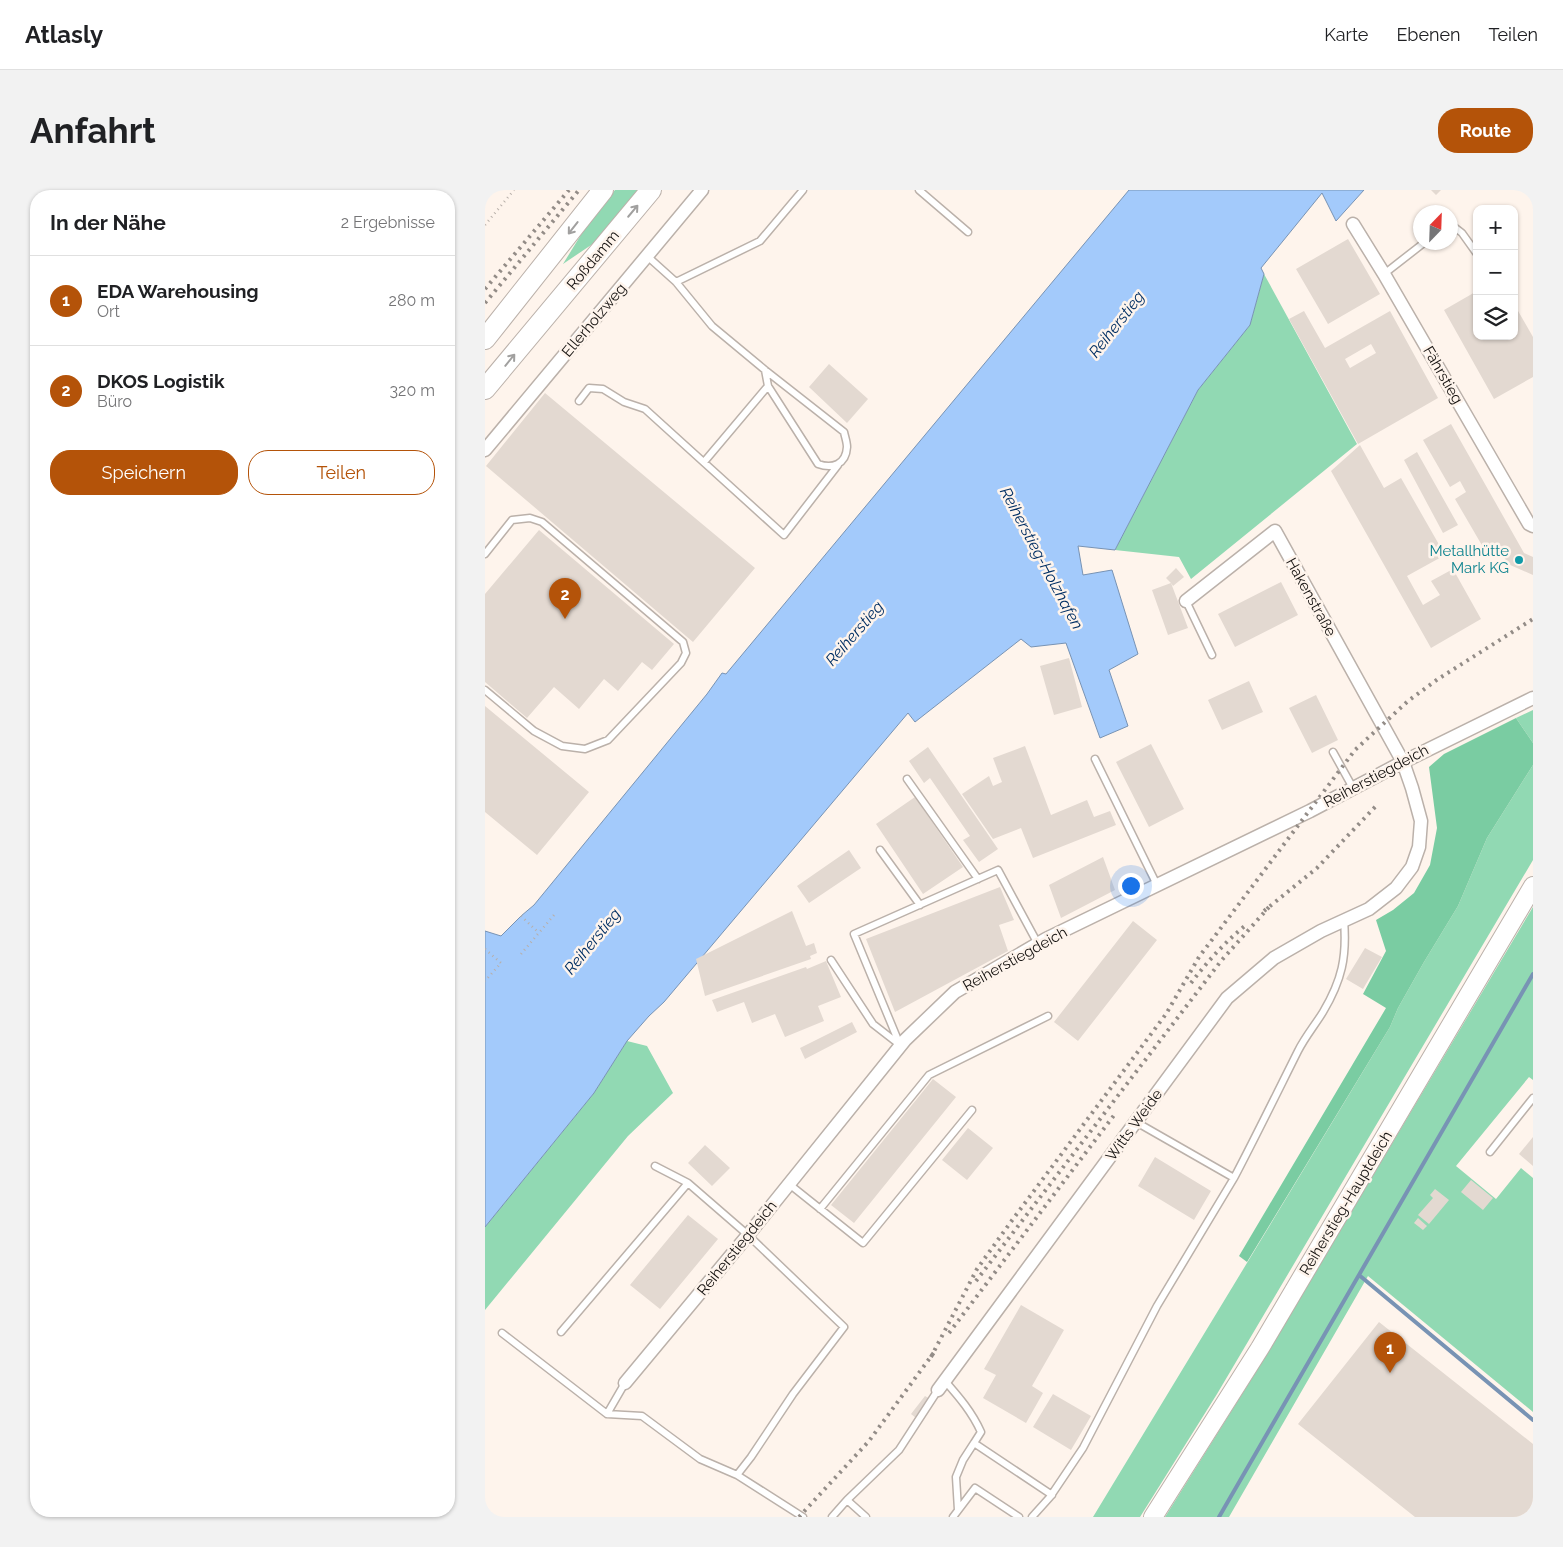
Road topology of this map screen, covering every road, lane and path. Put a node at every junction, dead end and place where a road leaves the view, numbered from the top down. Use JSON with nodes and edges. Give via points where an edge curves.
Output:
{"nodes":[{"id":1,"x":514,"y":190,"type":"edge"},
{"id":2,"x":603,"y":190,"type":"edge"},
{"id":3,"x":651,"y":190,"type":"edge"},
{"id":4,"x":702,"y":190,"type":"edge"},
{"id":5,"x":803,"y":190,"type":"edge"},
{"id":6,"x":919,"y":190,"type":"edge"},
{"id":7,"x":1353,"y":224,"type":"dead end"},
{"id":8,"x":485,"y":225,"type":"edge"},
{"id":9,"x":1458,"y":230,"type":"edge"},
{"id":10,"x":968,"y":232,"type":"dead end"},
{"id":11,"x":1415,"y":250,"type":"edge"},
{"id":12,"x":1474,"y":250,"type":"edge"},
{"id":13,"x":647,"y":256,"type":"junction"},
{"id":14,"x":1384,"y":274,"type":"junction"},
{"id":15,"x":676,"y":282,"type":"junction"},
{"id":16,"x":485,"y":339,"type":"edge"},
{"id":17,"x":765,"y":370,"type":"junction"},
{"id":18,"x":768,"y":386,"type":"junction"},
{"id":19,"x":485,"y":389,"type":"edge"},
{"id":20,"x":579,"y":401,"type":"dead end"},
{"id":21,"x":485,"y":450,"type":"edge"},
{"id":22,"x":704,"y":462,"type":"junction"},
{"id":23,"x":839,"y":464,"type":"junction"},
{"id":24,"x":1533,"y":526,"type":"edge"},
{"id":25,"x":485,"y":554,"type":"edge"},
{"id":26,"x":1186,"y":601,"type":"joint"},
{"id":27,"x":1211,"y":655,"type":"dead end"},
{"id":28,"x":485,"y":690,"type":"edge"},
{"id":29,"x":1533,"y":698,"type":"edge"},
{"id":30,"x":1333,"y":752,"type":"dead end"},
{"id":31,"x":1095,"y":759,"type":"dead end"},
{"id":32,"x":1403,"y":762,"type":"junction"},
{"id":33,"x":907,"y":779,"type":"dead end"},
{"id":34,"x":1353,"y":788,"type":"junction"},
{"id":35,"x":880,"y":850,"type":"dead end"},
{"id":36,"x":978,"y":879,"type":"junction"},
{"id":37,"x":1157,"y":885,"type":"junction"},
{"id":38,"x":1533,"y":886,"type":"edge"},
{"id":39,"x":920,"y":905,"type":"junction"},
{"id":40,"x":554,"y":915,"type":"dead end"},
{"id":41,"x":521,"y":916,"type":"dead end"},
{"id":42,"x":1344,"y":920,"type":"junction"},
{"id":43,"x":539,"y":932,"type":"junction"},
{"id":44,"x":1038,"y":944,"type":"junction"},
{"id":45,"x":485,"y":949,"type":"edge"},
{"id":46,"x":521,"y":954,"type":"dead end"},
{"id":47,"x":831,"y":960,"type":"dead end"},
{"id":48,"x":485,"y":981,"type":"edge"},
{"id":49,"x":1048,"y":1016,"type":"dead end"},
{"id":50,"x":901,"y":1046,"type":"junction"},
{"id":51,"x":1533,"y":1098,"type":"edge"},
{"id":52,"x":972,"y":1110,"type":"dead end"},
{"id":53,"x":1136,"y":1122,"type":"junction"},
{"id":54,"x":1490,"y":1152,"type":"dead end"},
{"id":55,"x":655,"y":1166,"type":"dead end"},
{"id":56,"x":1234,"y":1178,"type":"junction"},
{"id":57,"x":688,"y":1183,"type":"junction"},
{"id":58,"x":789,"y":1184,"type":"junction"},
{"id":59,"x":820,"y":1209,"type":"junction"},
{"id":60,"x":748,"y":1235,"type":"junction"},
{"id":61,"x":561,"y":1332,"type":"dead end"},
{"id":62,"x":502,"y":1333,"type":"dead end"},
{"id":63,"x":625,"y":1383,"type":"joint"},
{"id":64,"x":942,"y":1385,"type":"junction"},
{"id":65,"x":607,"y":1414,"type":"junction"},
{"id":66,"x":974,"y":1443,"type":"junction"},
{"id":67,"x":737,"y":1475,"type":"junction"},
{"id":68,"x":1052,"y":1495,"type":"junction"},
{"id":69,"x":847,"y":1500,"type":"junction"},
{"id":70,"x":958,"y":1510,"type":"junction"},
{"id":71,"x":803,"y":1517,"type":"edge"},
{"id":72,"x":832,"y":1517,"type":"edge"},
{"id":73,"x":866,"y":1517,"type":"edge"},
{"id":74,"x":953,"y":1517,"type":"edge"},
{"id":75,"x":1019,"y":1517,"type":"edge"},
{"id":76,"x":1032,"y":1517,"type":"edge"},
{"id":77,"x":1153,"y":1517,"type":"edge"}],
"edges":[{"from":1,"to":8,"type":"path"},
{"from":2,"to":16,"type":"main road","one_way":true},
{"from":19,"to":3,"type":"main road","name":"Roßdamm","one_way":true},
{"from":4,"to":13,"type":"street","name":"Ellerholzweg"},
{"from":5,"to":15,"type":"lane","via":[[760,241]]},
{"from":6,"to":10,"type":"lane"},
{"from":7,"to":14,"type":"street","name":"Fährstieg"},
{"from":9,"to":12,"type":"lane"},
{"from":11,"to":14,"type":"lane"},
{"from":13,"to":15,"type":"lane"},
{"from":13,"to":21,"type":"street","name":"Ellerholzweg"},
{"from":14,"to":24,"type":"street","name":"Fährstieg"},
{"from":15,"to":17,"type":"lane","via":[[712,326]]},
{"from":17,"to":18,"type":"lane"},
{"from":17,"to":23,"type":"lane","via":[[844,432],[847,446]]},
{"from":18,"to":22,"type":"lane"},
{"from":18,"to":23,"type":"lane","via":[[818,464],[828,467]]},
{"from":20,"to":22,"type":"lane","via":[[589,388],[603,389],[624,402],[645,409]]},
{"from":22,"to":23,"type":"lane","via":[[784,535]]},
{"from":25,"to":28,"type":"lane","via":[[512,520],[530,518],[542,522],[683,642],[686,653],[681,663],[621,727],[607,740],[585,749],[562,746],[534,731]]},
{"from":26,"to":27,"type":"lane"},
{"from":26,"to":32,"type":"street","name":"Hakenstraße","via":[[1275,531]]},
{"from":29,"to":32,"type":"street","name":"Reiherstiegdeich"},
{"from":30,"to":34,"type":"lane"},
{"from":31,"to":37,"type":"lane"},
{"from":32,"to":34,"type":"street","name":"Reiherstiegdeich"},
{"from":32,"to":42,"type":"street","name":"Witts Weide","via":[[1421,821],[1419,847],[1412,867],[1397,888],[1369,909]]},
{"from":33,"to":36,"type":"lane"},
{"from":34,"to":37,"type":"street","name":"Reiherstiegdeich"},
{"from":35,"to":39,"type":"lane"},
{"from":36,"to":39,"type":"lane"},
{"from":36,"to":44,"type":"lane","via":[[998,870]]},
{"from":37,"to":44,"type":"street","name":"Reiherstiegdeich"},
{"from":38,"to":77,"type":"main road","name":"Reiherstieg-Hauptdeich","via":[[1260,1348]]},
{"from":39,"to":50,"type":"lane","via":[[855,934]]},
{"from":40,"to":43,"type":"path"},
{"from":41,"to":43,"type":"path"},
{"from":42,"to":53,"type":"street","name":"Witts Weide","via":[[1274,958],[1227,998]]},
{"from":42,"to":56,"type":"lane","via":[[1346,943],[1343,968],[1336,987],[1299,1048]]},
{"from":43,"to":46,"type":"path"},
{"from":44,"to":50,"type":"street","name":"Reiherstiegdeich","via":[[955,992]]},
{"from":45,"to":48,"type":"path","via":[[501,963]]},
{"from":47,"to":50,"type":"lane","via":[[873,1024]]},
{"from":49,"to":59,"type":"lane","via":[[929,1076]]},
{"from":50,"to":58,"type":"street","name":"Reiherstiegdeich"},
{"from":51,"to":54,"type":"lane"},
{"from":52,"to":59,"type":"lane","via":[[863,1243]]},
{"from":53,"to":56,"type":"lane"},
{"from":53,"to":64,"type":"street","name":"Witts Weide"},
{"from":55,"to":57,"type":"lane"},
{"from":56,"to":68,"type":"lane","via":[[1157,1306],[1083,1448]]},
{"from":57,"to":60,"type":"lane"},
{"from":57,"to":61,"type":"lane"},
{"from":58,"to":59,"type":"lane"},
{"from":58,"to":60,"type":"street","name":"Reiherstiegdeich"},
{"from":60,"to":63,"type":"street","name":"Reiherstiegdeich"},
{"from":60,"to":67,"type":"lane","via":[[844,1327]]},
{"from":62,"to":65,"type":"lane"},
{"from":63,"to":65,"type":"lane"},
{"from":64,"to":66,"type":"lane","via":[[962,1401],[976,1421],[981,1432]]},
{"from":64,"to":69,"type":"lane","name":"Witts Weide","via":[[899,1450]]},
{"from":65,"to":67,"type":"lane","via":[[642,1416],[700,1459]]},
{"from":66,"to":68,"type":"lane"},
{"from":66,"to":70,"type":"lane","via":[[956,1477]]},
{"from":67,"to":71,"type":"lane"},
{"from":68,"to":76,"type":"lane"},
{"from":69,"to":72,"type":"lane","name":"Witts Weide"},
{"from":69,"to":73,"type":"lane"},
{"from":70,"to":74,"type":"lane"},
{"from":70,"to":75,"type":"lane","via":[[975,1488]]}]}
